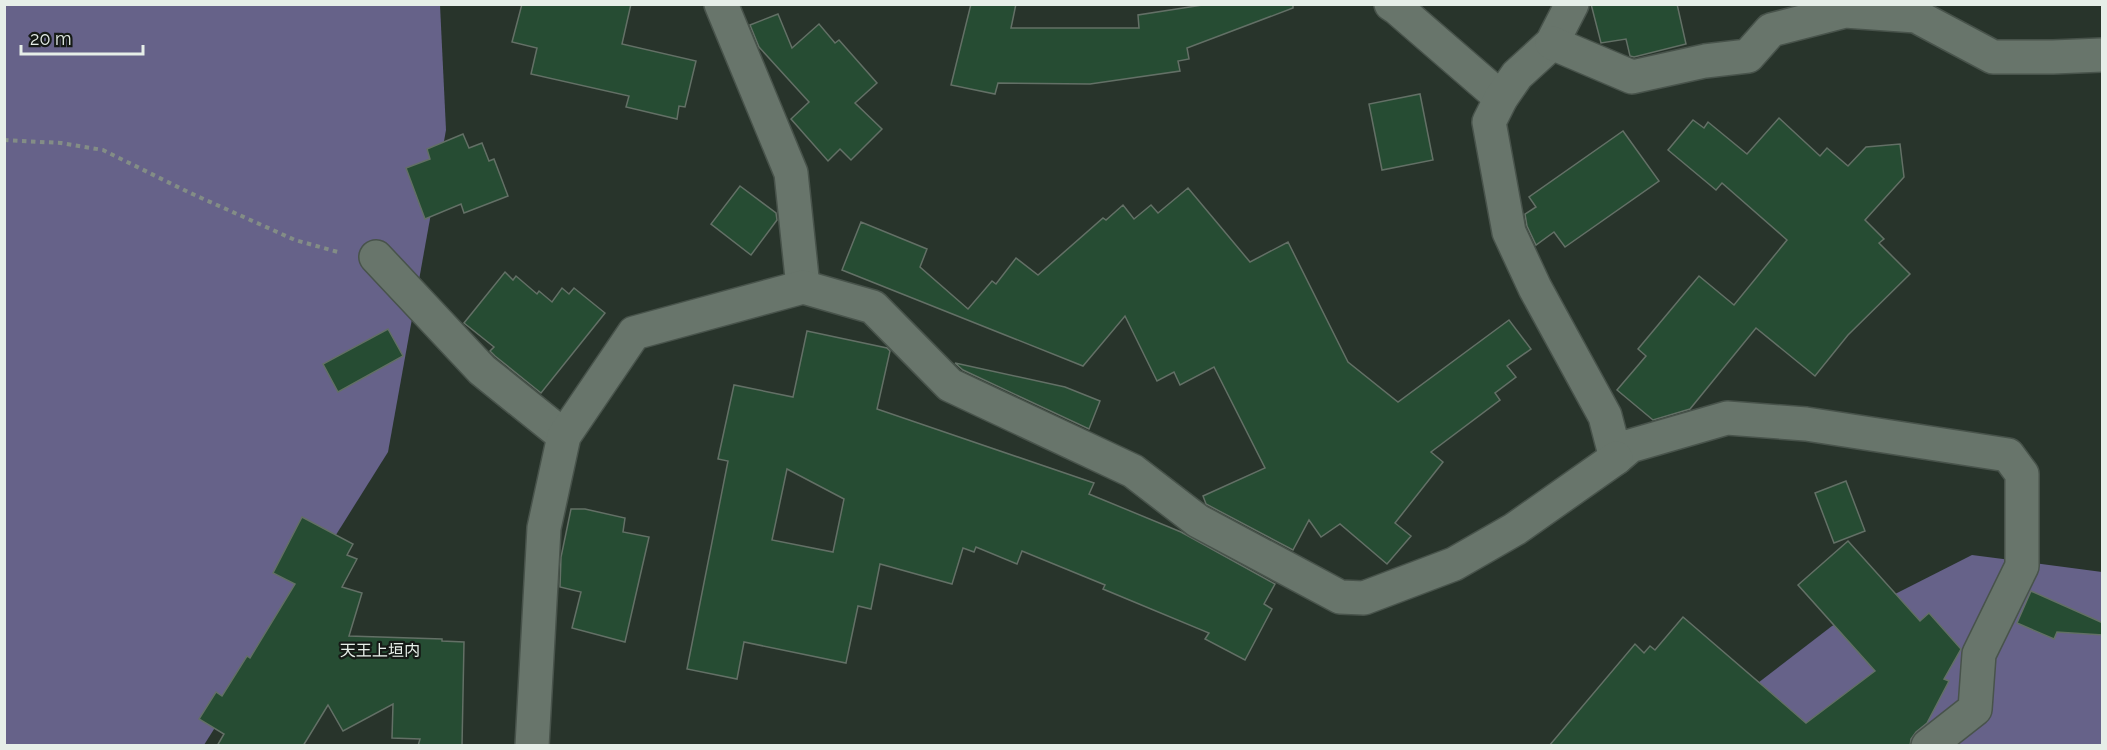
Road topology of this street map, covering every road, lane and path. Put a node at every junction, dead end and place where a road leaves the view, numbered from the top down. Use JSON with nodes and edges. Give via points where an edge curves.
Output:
{"nodes":[{"id":1,"x":721,"y":4,"type":"edge"},
{"id":2,"x":1391,"y":4,"type":"edge"},
{"id":3,"x":1572,"y":4,"type":"edge"},
{"id":4,"x":1552,"y":43,"type":"junction"},
{"id":5,"x":2103,"y":55,"type":"edge"},
{"id":6,"x":1501,"y":98,"type":"junction"},
{"id":7,"x":4,"y":140,"type":"edge"},
{"id":8,"x":376,"y":257,"type":"joint"},
{"id":9,"x":803,"y":286,"type":"junction"},
{"id":10,"x":564,"y":436,"type":"junction"},
{"id":11,"x":1616,"y":458,"type":"junction"},
{"id":12,"x":532,"y":746,"type":"edge"},
{"id":13,"x":1928,"y":746,"type":"edge"}],
"edges":[{"from":1,"to":9,"type":"street","via":[[791,173]]},
{"from":2,"to":6,"type":"street"},
{"from":3,"to":4,"type":"street"},
{"from":4,"to":5,"type":"street","via":[[1632,77],[1748,56],[1772,30],[1845,11],[1916,16],[1993,57]]},
{"from":4,"to":6,"type":"street","via":[[1517,75]]},
{"from":6,"to":11,"type":"street","via":[[1489,122],[1509,232],[1605,416]]},
{"from":7,"to":8,"type":"path","via":[[103,150],[295,240],[347,254]]},
{"from":8,"to":10,"type":"street","via":[[482,370]]},
{"from":9,"to":10,"type":"street","via":[[634,333]]},
{"from":9,"to":11,"type":"street","via":[[873,307],[950,385],[1133,471],[1198,521],[1340,597],[1364,598],[1454,564],[1515,530]]},
{"from":10,"to":12,"type":"street","via":[[544,528]]},
{"from":11,"to":13,"type":"street","via":[[1630,446],[1727,418],[1806,424],[2008,455],[2022,474],[2022,566],[1979,654],[1975,709]]}]}
